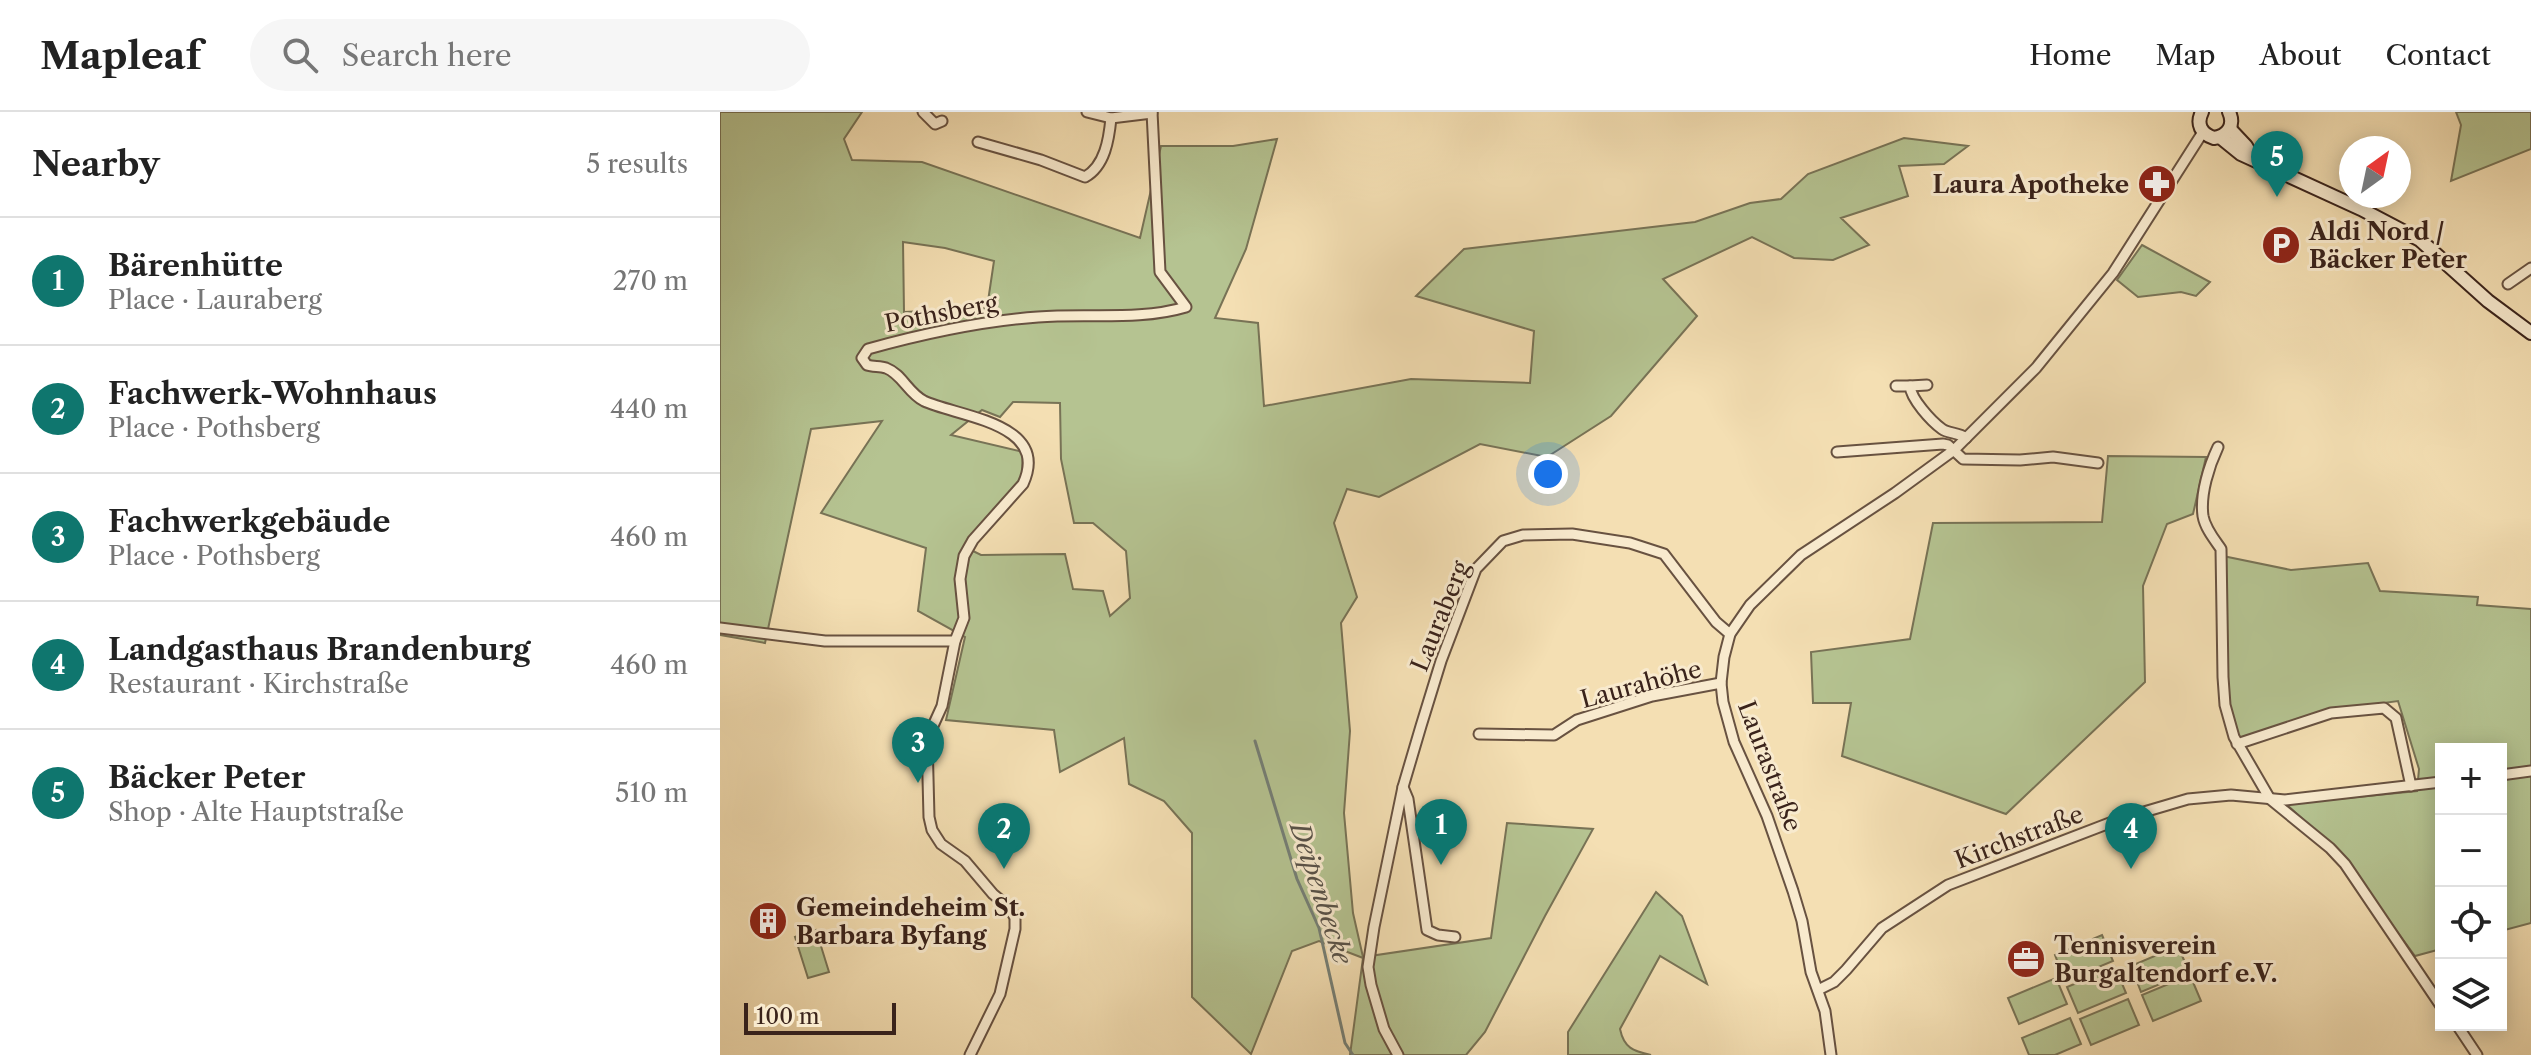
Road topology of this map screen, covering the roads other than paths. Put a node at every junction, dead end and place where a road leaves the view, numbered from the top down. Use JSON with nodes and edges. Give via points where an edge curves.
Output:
{"nodes":[{"id":1,"x":923,"y":112,"type":"edge"},
{"id":2,"x":1087,"y":112,"type":"edge"},
{"id":3,"x":1152,"y":112,"type":"edge"},
{"id":4,"x":2229,"y":112,"type":"edge"},
{"id":5,"x":2200,"y":113,"type":"edge"},
{"id":6,"x":1111,"y":118,"type":"junction"},
{"id":7,"x":942,"y":121,"type":"dead end"},
{"id":8,"x":2203,"y":132,"type":"junction"},
{"id":9,"x":2225,"y":133,"type":"junction"},
{"id":10,"x":978,"y":142,"type":"dead end"},
{"id":11,"x":2531,"y":268,"type":"edge"},
{"id":12,"x":2508,"y":284,"type":"dead end"},
{"id":13,"x":2531,"y":333,"type":"edge"},
{"id":14,"x":1927,"y":385,"type":"dead end"},
{"id":15,"x":1896,"y":386,"type":"dead end"},
{"id":16,"x":1910,"y":386,"type":"junction"},
{"id":17,"x":1966,"y":438,"type":"junction"},
{"id":18,"x":2218,"y":447,"type":"dead end"},
{"id":19,"x":1954,"y":450,"type":"junction"},
{"id":20,"x":1837,"y":452,"type":"dead end"},
{"id":21,"x":2098,"y":463,"type":"dead end"},
{"id":22,"x":720,"y":628,"type":"edge"},
{"id":23,"x":1730,"y":634,"type":"junction"},
{"id":24,"x":955,"y":641,"type":"junction"},
{"id":25,"x":1721,"y":683,"type":"junction"},
{"id":26,"x":1479,"y":734,"type":"dead end"},
{"id":27,"x":2237,"y":744,"type":"junction"},
{"id":28,"x":2531,"y":771,"type":"edge"},
{"id":29,"x":2507,"y":774,"type":"edge"},
{"id":30,"x":2435,"y":783,"type":"edge"},
{"id":31,"x":2411,"y":786,"type":"junction"},
{"id":32,"x":1403,"y":787,"type":"junction"},
{"id":33,"x":2270,"y":799,"type":"junction"},
{"id":34,"x":1455,"y":937,"type":"dead end"},
{"id":35,"x":1818,"y":990,"type":"junction"},
{"id":36,"x":2435,"y":997,"type":"edge"},
{"id":37,"x":2461,"y":1031,"type":"edge"},
{"id":38,"x":970,"y":1055,"type":"edge"},
{"id":39,"x":1398,"y":1055,"type":"edge"},
{"id":40,"x":1831,"y":1055,"type":"edge"},
{"id":41,"x":2477,"y":1055,"type":"edge"}],
"edges":[{"from":1,"to":7,"type":"street","via":[[935,124]]},
{"from":2,"to":6,"type":"street"},
{"from":3,"to":6,"type":"street"},
{"from":3,"to":24,"type":"street","name":"Pothsberg","via":[[1160,272],[1186,307],[1150,315],[1014,319],[892,342],[865,351],[862,358],[867,365],[893,372],[923,400],[988,421],[1028,451],[1023,484],[964,556],[964,618]]},
{"from":4,"to":9,"type":"main road","via":[[2232,123]]},
{"from":5,"to":8,"type":"main road"},
{"from":6,"to":10,"type":"street","via":[[1102,159],[1085,177]]},
{"from":8,"to":9,"type":"main road"},
{"from":8,"to":17,"type":"street","name":"Laurastraße","via":[[2113,273],[2055,348]]},
{"from":9,"to":13,"type":"main road","via":[[2241,154],[2420,240]]},
{"from":11,"to":12,"type":"street"},
{"from":14,"to":16,"type":"street"},
{"from":15,"to":16,"type":"street"},
{"from":16,"to":17,"type":"street","via":[[1910,394],[1943,430]]},
{"from":17,"to":19,"type":"street","name":"Laurastraße"},
{"from":18,"to":27,"type":"street","via":[[2203,516],[2221,549],[2225,705]]},
{"from":19,"to":20,"type":"street","via":[[1943,444]]},
{"from":19,"to":21,"type":"street","via":[[1963,459],[1977,461],[2053,457]]},
{"from":19,"to":23,"type":"street","name":"Laurastraße","via":[[1801,555],[1750,605]]},
{"from":22,"to":24,"type":"street","via":[[825,641]]},
{"from":23,"to":25,"type":"street","name":"Laurastraße"},
{"from":23,"to":32,"type":"street","name":"Lauraberg","via":[[1664,554],[1655,550],[1572,534],[1503,541],[1476,569],[1469,586]]},
{"from":24,"to":38,"type":"street","name":"Pothsberg","via":[[942,706],[927,739],[929,823],[941,844],[1010,908],[1015,929],[1000,994]]},
{"from":25,"to":26,"type":"street","name":"Laurahöhe","via":[[1652,696],[1577,720],[1554,735]]},
{"from":25,"to":35,"type":"street","name":"Laurastraße","via":[[1734,742],[1780,849]]},
{"from":27,"to":31,"type":"street","via":[[2331,713],[2384,708],[2396,718]]},
{"from":27,"to":33,"type":"street"},
{"from":28,"to":29,"type":"street"},
{"from":30,"to":31,"type":"street","name":"Kirchstraße"},
{"from":31,"to":33,"type":"street","name":"Kirchstraße"},
{"from":32,"to":34,"type":"street","name":"Lauraberg","via":[[1427,930]]},
{"from":32,"to":39,"type":"street","name":"Lauraberg","via":[[1368,967],[1384,1029]]},
{"from":33,"to":35,"type":"street","name":"Kirchstraße","via":[[2188,799],[1974,873],[1882,928],[1834,982]]},
{"from":33,"to":36,"type":"street","via":[[2345,864]]},
{"from":35,"to":40,"type":"street","name":"Laurastraße"},
{"from":37,"to":41,"type":"street"}]}
